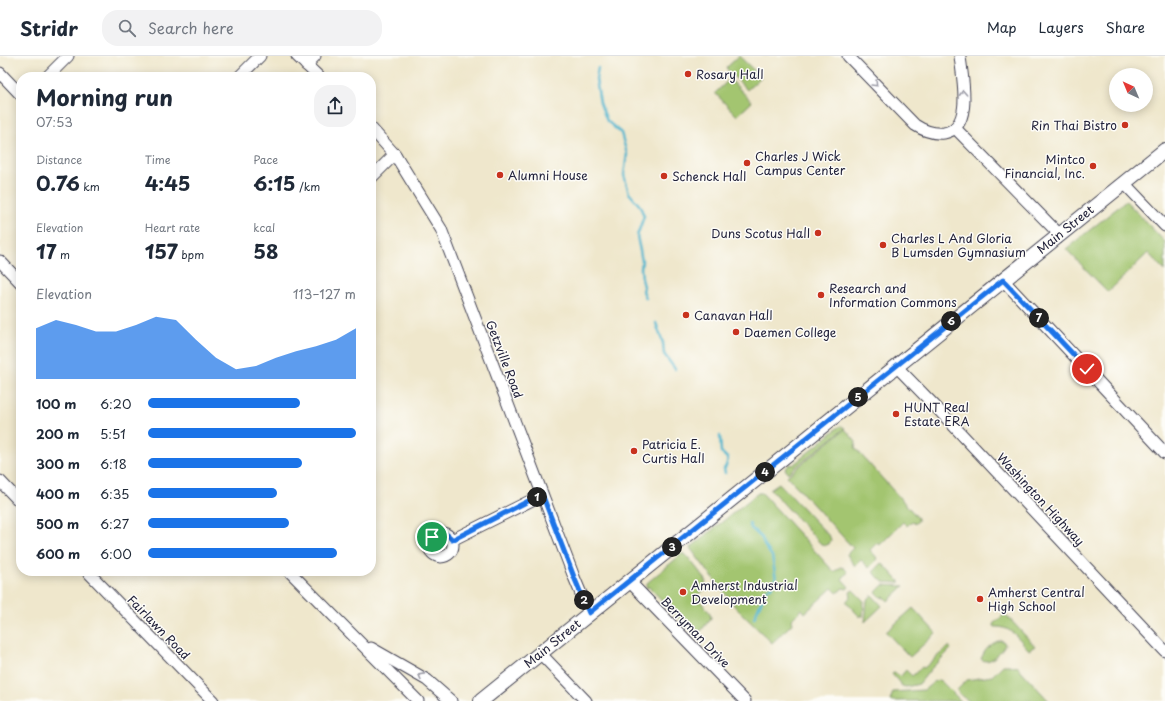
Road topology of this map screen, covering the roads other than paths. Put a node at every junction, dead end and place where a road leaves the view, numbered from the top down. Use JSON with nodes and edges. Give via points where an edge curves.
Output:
{"nodes":[{"id":1,"x":68,"y":56,"type":"edge"},
{"id":2,"x":260,"y":56,"type":"edge"},
{"id":3,"x":297,"y":56,"type":"edge"},
{"id":4,"x":315,"y":56,"type":"edge"},
{"id":5,"x":848,"y":56,"type":"edge"},
{"id":6,"x":960,"y":56,"type":"edge"},
{"id":7,"x":306,"y":65,"type":"junction"},
{"id":8,"x":52,"y":72,"type":"edge"},
{"id":9,"x":244,"y":72,"type":"edge"},
{"id":10,"x":314,"y":72,"type":"edge"},
{"id":11,"x":0,"y":73,"type":"edge"},
{"id":12,"x":16,"y":90,"type":"edge"},
{"id":13,"x":955,"y":128,"type":"junction"},
{"id":14,"x":376,"y":133,"type":"edge"},
{"id":15,"x":1165,"y":150,"type":"edge"},
{"id":16,"x":395,"y":154,"type":"junction"},
{"id":17,"x":376,"y":173,"type":"edge"},
{"id":18,"x":1124,"y":183,"type":"junction"},
{"id":19,"x":1165,"y":226,"type":"edge"},
{"id":20,"x":1059,"y":234,"type":"junction"},
{"id":21,"x":0,"y":261,"type":"edge"},
{"id":22,"x":16,"y":277,"type":"edge"},
{"id":23,"x":1003,"y":280,"type":"junction"},
{"id":24,"x":896,"y":366,"type":"junction"},
{"id":25,"x":1165,"y":454,"type":"edge"},
{"id":26,"x":0,"y":481,"type":"edge"},
{"id":27,"x":542,"y":494,"type":"junction"},
{"id":28,"x":16,"y":498,"type":"edge"},
{"id":29,"x":452,"y":540,"type":"dead end"},
{"id":30,"x":92,"y":576,"type":"edge"},
{"id":31,"x":294,"y":576,"type":"edge"},
{"id":32,"x":629,"y":581,"type":"junction"},
{"id":33,"x":589,"y":613,"type":"junction"},
{"id":34,"x":356,"y":638,"type":"junction"},
{"id":35,"x":1165,"y":651,"type":"edge"},
{"id":36,"x":540,"y":653,"type":"junction"},
{"id":37,"x":213,"y":701,"type":"edge"},
{"id":38,"x":418,"y":701,"type":"edge"},
{"id":39,"x":450,"y":701,"type":"edge"},
{"id":40,"x":481,"y":701,"type":"edge"},
{"id":41,"x":586,"y":701,"type":"edge"},
{"id":42,"x":744,"y":701,"type":"edge"}],
"edges":[{"from":1,"to":8,"type":"street"},
{"from":2,"to":9,"type":"street"},
{"from":3,"to":7,"type":"street"},
{"from":4,"to":7,"type":"street"},
{"from":5,"to":13,"type":"street","one_way":true,"via":[[923,130],[942,133]]},
{"from":13,"to":6,"type":"street","one_way":true,"via":[[962,119],[964,109]]},
{"from":7,"to":10,"type":"street"},
{"from":11,"to":12,"type":"street"},
{"from":13,"to":20,"type":"street"},
{"from":14,"to":16,"type":"street","name":"Getzville Road"},
{"from":15,"to":18,"type":"main road","name":"Main Street"},
{"from":16,"to":17,"type":"street"},
{"from":16,"to":27,"type":"street","name":"Getzville Road","via":[[442,230]]},
{"from":18,"to":19,"type":"street"},
{"from":18,"to":20,"type":"main road","name":"Main Street"},
{"from":20,"to":23,"type":"main road","name":"Main Street"},
{"from":21,"to":22,"type":"street"},
{"from":23,"to":24,"type":"main road","name":"Main Street"},
{"from":23,"to":25,"type":"street"},
{"from":24,"to":32,"type":"main road","name":"Main Street"},
{"from":24,"to":35,"type":"street","name":"Washington Highway"},
{"from":26,"to":28,"type":"street"},
{"from":27,"to":29,"type":"street"},
{"from":27,"to":33,"type":"street","name":"Getzville Road"},
{"from":30,"to":37,"type":"street","name":"Fairlawn Road"},
{"from":31,"to":34,"type":"street"},
{"from":32,"to":33,"type":"main road","name":"Main Street"},
{"from":32,"to":42,"type":"street","name":"Berryman Drive"},
{"from":33,"to":36,"type":"main road","name":"Main Street"},
{"from":34,"to":38,"type":"street"},
{"from":39,"to":34,"type":"street","one_way":true,"via":[[434,684]]},
{"from":36,"to":40,"type":"main road","name":"Main Street"},
{"from":36,"to":41,"type":"street"}]}
